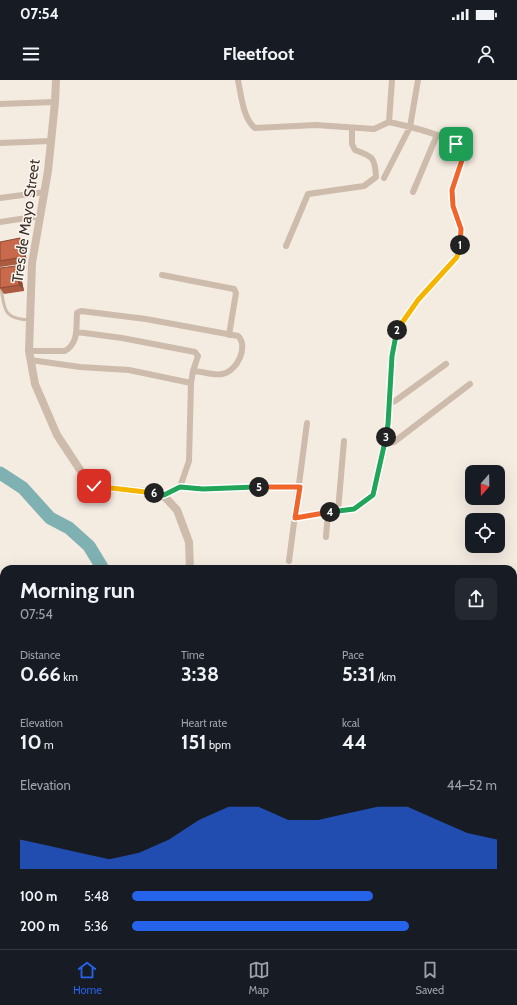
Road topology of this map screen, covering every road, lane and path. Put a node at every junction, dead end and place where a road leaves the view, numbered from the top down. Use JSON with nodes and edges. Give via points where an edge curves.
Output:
{"nodes":[{"id":1,"x":56,"y":80,"type":"edge"},
{"id":2,"x":238,"y":80,"type":"edge"},
{"id":3,"x":392,"y":80,"type":"edge"},
{"id":4,"x":418,"y":80,"type":"edge"},
{"id":5,"x":55,"y":102,"type":"junction"},
{"id":6,"x":0,"y":104,"type":"edge"},
{"id":7,"x":389,"y":122,"type":"junction"},
{"id":8,"x":410,"y":127,"type":"junction"},
{"id":9,"x":352,"y":129,"type":"junction"},
{"id":10,"x":438,"y":136,"type":"junction"},
{"id":11,"x":50,"y":141,"type":"junction"},
{"id":12,"x":0,"y":143,"type":"edge"},
{"id":13,"x":384,"y":178,"type":"dead end"},
{"id":14,"x":45,"y":192,"type":"junction"},
{"id":15,"x":413,"y":192,"type":"dead end"},
{"id":16,"x":0,"y":198,"type":"edge"},
{"id":17,"x":40,"y":216,"type":"junction"},
{"id":18,"x":0,"y":222,"type":"edge"},
{"id":19,"x":286,"y":246,"type":"dead end"},
{"id":20,"x":25,"y":267,"type":"dead end"},
{"id":21,"x":12,"y":269,"type":"edge"},
{"id":22,"x":162,"y":275,"type":"dead end"},
{"id":23,"x":0,"y":283,"type":"edge"},
{"id":24,"x":0,"y":307,"type":"edge"},
{"id":25,"x":5,"y":307,"type":"junction"},
{"id":26,"x":30,"y":320,"type":"junction"},
{"id":27,"x":77,"y":332,"type":"junction"},
{"id":28,"x":229,"y":335,"type":"junction"},
{"id":29,"x":30,"y":356,"type":"junction"},
{"id":30,"x":446,"y":364,"type":"dead end"},
{"id":31,"x":193,"y":371,"type":"junction"},
{"id":32,"x":191,"y":383,"type":"junction"},
{"id":33,"x":470,"y":384,"type":"dead end"},
{"id":34,"x":388,"y":403,"type":"junction"},
{"id":35,"x":307,"y":423,"type":"dead end"},
{"id":36,"x":344,"y":441,"type":"dead end"},
{"id":37,"x":384,"y":444,"type":"junction"},
{"id":38,"x":180,"y":487,"type":"junction"},
{"id":39,"x":300,"y":487,"type":"junction"},
{"id":40,"x":164,"y":495,"type":"junction"},
{"id":41,"x":338,"y":511,"type":"junction"},
{"id":42,"x":328,"y":512,"type":"junction"},
{"id":43,"x":295,"y":518,"type":"junction"},
{"id":44,"x":326,"y":537,"type":"dead end"},
{"id":45,"x":289,"y":561,"type":"dead end"},
{"id":46,"x":190,"y":565,"type":"edge"}],
"edges":[{"from":1,"to":5,"type":"street","name":"Tres de Mayo Street"},
{"from":2,"to":9,"type":"street","via":[[242,100],[251,124],[256,128],[316,125]]},
{"from":3,"to":7,"type":"street"},
{"from":4,"to":8,"type":"street"},
{"from":5,"to":6,"type":"street"},
{"from":5,"to":11,"type":"street","name":"Tres de Mayo Street"},
{"from":7,"to":8,"type":"street"},
{"from":7,"to":9,"type":"street","via":[[374,129]]},
{"from":8,"to":10,"type":"street"},
{"from":8,"to":13,"type":"street"},
{"from":9,"to":19,"type":"street","via":[[352,144],[355,150],[371,156],[376,162],[376,177],[364,186],[308,194]]},
{"from":10,"to":15,"type":"street"},
{"from":10,"to":34,"type":"street","via":[[456,144],[463,151],[452,190],[453,206],[461,229],[460,249],[450,266],[418,300],[398,327],[392,356]]},
{"from":11,"to":12,"type":"street"},
{"from":11,"to":14,"type":"street","name":"Tres de Mayo Street"},
{"from":14,"to":16,"type":"street"},
{"from":14,"to":17,"type":"street","name":"Tres de Mayo Street"},
{"from":17,"to":18,"type":"street"},
{"from":17,"to":26,"type":"street","name":"Tres de Mayo Street","via":[[32,262]]},
{"from":20,"to":21,"type":"lane"},
{"from":22,"to":28,"type":"street","via":[[234,289],[236,293]]},
{"from":23,"to":25,"type":"lane"},
{"from":24,"to":25,"type":"lane"},
{"from":25,"to":26,"type":"lane","via":[[11,317]]},
{"from":26,"to":29,"type":"street","name":"Tres de Mayo Street"},
{"from":27,"to":28,"type":"street","via":[[77,313],[81,311],[146,319]]},
{"from":27,"to":29,"type":"street","via":[[74,343],[65,351]]},
{"from":27,"to":31,"type":"street","via":[[195,352],[198,356]]},
{"from":28,"to":31,"type":"street","via":[[238,336],[243,345],[232,370],[222,374]]},
{"from":29,"to":32,"type":"street","via":[[80,367],[129,370]]},
{"from":29,"to":40,"type":"street","name":"Tres de Mayo Street","via":[[35,384],[57,436],[88,482],[100,487]]},
{"from":30,"to":34,"type":"street","via":[[395,401]]},
{"from":31,"to":32,"type":"street"},
{"from":32,"to":38,"type":"street","via":[[189,461]]},
{"from":33,"to":37,"type":"street","via":[[394,442]]},
{"from":34,"to":37,"type":"street","via":[[388,424]]},
{"from":35,"to":39,"type":"street"},
{"from":36,"to":41,"type":"street"},
{"from":37,"to":41,"type":"street","via":[[373,495],[354,509]]},
{"from":38,"to":39,"type":"street"},
{"from":38,"to":40,"type":"street"},
{"from":39,"to":43,"type":"street"},
{"from":40,"to":46,"type":"street","via":[[177,510],[189,542]]},
{"from":41,"to":42,"type":"street"},
{"from":42,"to":43,"type":"street"},
{"from":42,"to":44,"type":"street"},
{"from":43,"to":45,"type":"street"}]}
